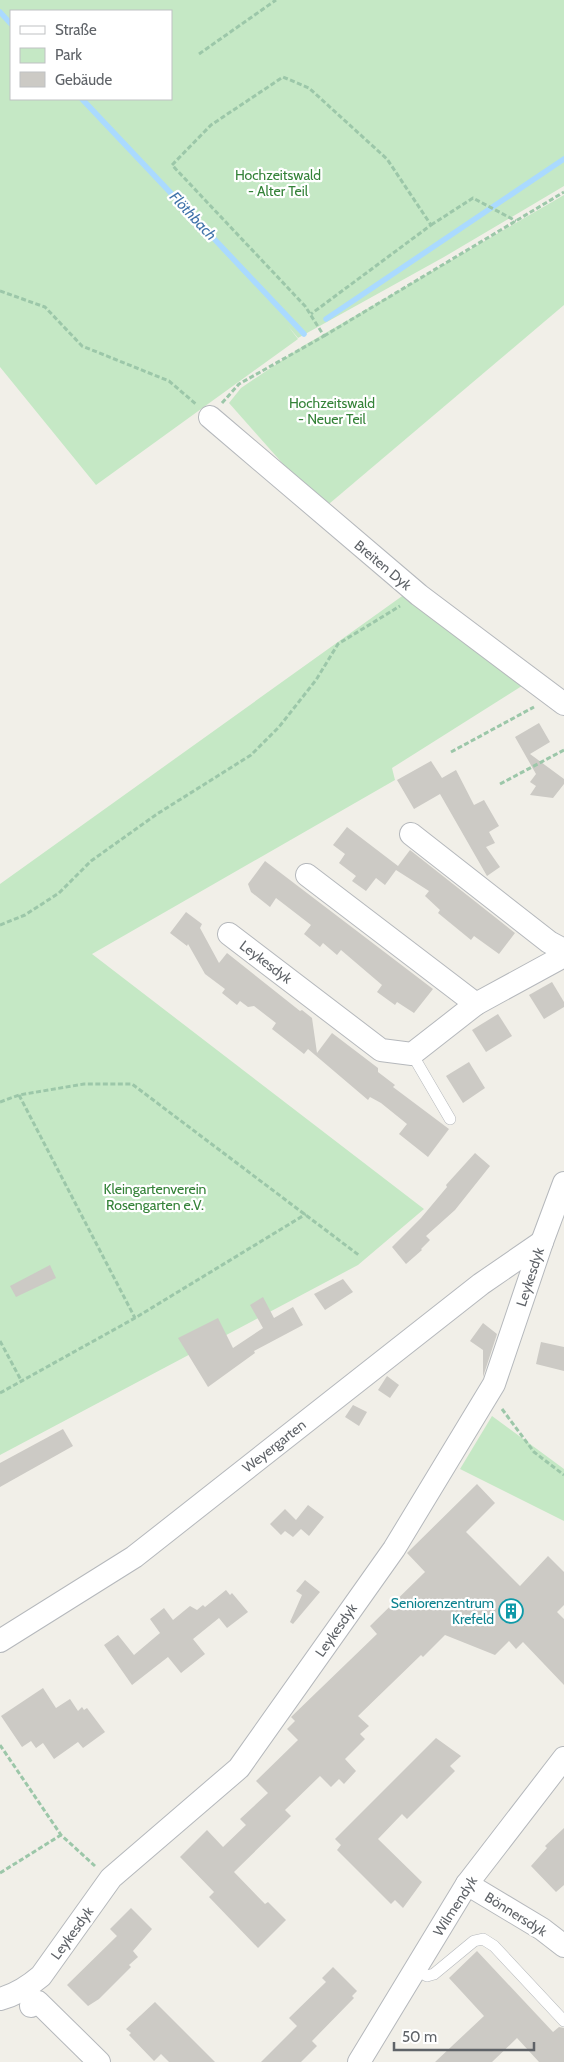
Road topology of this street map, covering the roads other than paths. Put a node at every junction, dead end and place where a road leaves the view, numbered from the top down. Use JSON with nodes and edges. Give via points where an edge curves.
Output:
{"nodes":[{"id":1,"x":210,"y":417,"type":"road end"},
{"id":2,"x":559,"y":700,"type":"edge"},
{"id":3,"x":411,"y":834,"type":"dead end"},
{"id":4,"x":307,"y":875,"type":"dead end"},
{"id":5,"x":229,"y":934,"type":"dead end"},
{"id":6,"x":564,"y":950,"type":"edge"},
{"id":7,"x":564,"y":956,"type":"edge"},
{"id":8,"x":476,"y":1004,"type":"junction"},
{"id":9,"x":412,"y":1054,"type":"junction"},
{"id":10,"x":450,"y":1119,"type":"dead end"},
{"id":11,"x":564,"y":1183,"type":"edge"},
{"id":12,"x":542,"y":1242,"type":"junction"},
{"id":13,"x":0,"y":1641,"type":"edge"},
{"id":14,"x":564,"y":1758,"type":"edge"},
{"id":15,"x":467,"y":1884,"type":"junction"},
{"id":16,"x":564,"y":1946,"type":"edge"},
{"id":17,"x":414,"y":1969,"type":"junction"},
{"id":18,"x":0,"y":1999,"type":"edge"},
{"id":19,"x":32,"y":2006,"type":"dead end"},
{"id":20,"x":564,"y":2021,"type":"edge"},
{"id":21,"x":99,"y":2062,"type":"edge"},
{"id":22,"x":359,"y":2062,"type":"edge"}],
"edges":[{"from":1,"to":2,"type":"street","name":"Breiten Dyk","via":[[419,595]]},
{"from":3,"to":6,"type":"street","via":[[549,942]]},
{"from":4,"to":8,"type":"street"},
{"from":5,"to":9,"type":"street","name":"Leykesdyk","via":[[381,1050]]},
{"from":7,"to":8,"type":"street"},
{"from":8,"to":9,"type":"street"},
{"from":9,"to":10,"type":"lane"},
{"from":11,"to":12,"type":"street","name":"Leykesdyk"},
{"from":12,"to":13,"type":"street","name":"Weyergarten","via":[[474,1290],[134,1556]]},
{"from":12,"to":18,"type":"street","name":"Leykesdyk","via":[[490,1392],[394,1549],[239,1768],[111,1878],[41,1976],[26,1989]]},
{"from":14,"to":15,"type":"street","name":"Wilmendyk"},
{"from":15,"to":16,"type":"street","name":"Bönnersdyk"},
{"from":15,"to":17,"type":"street","name":"Wilmendyk"},
{"from":17,"to":20,"type":"lane","via":[[427,1976],[434,1974],[474,1941],[483,1940],[494,1946]]},
{"from":17,"to":22,"type":"street","name":"Wilmendyk"},
{"from":19,"to":21,"type":"street","via":[[38,2002]]}]}
